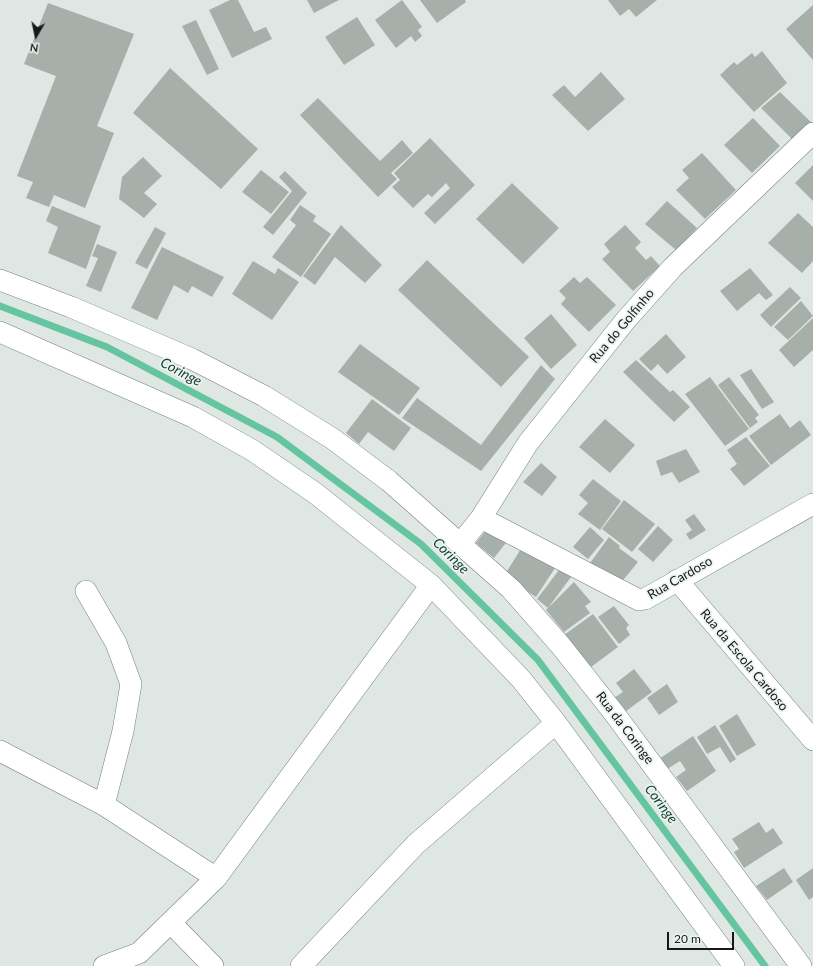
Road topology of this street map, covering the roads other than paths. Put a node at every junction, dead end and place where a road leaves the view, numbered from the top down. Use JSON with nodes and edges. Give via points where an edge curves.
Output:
{"nodes":[{"id":1,"x":813,"y":133,"type":"edge"},
{"id":2,"x":0,"y":280,"type":"edge"},
{"id":3,"x":0,"y":332,"type":"edge"},
{"id":4,"x":813,"y":504,"type":"edge"},
{"id":5,"x":481,"y":518,"type":"junction"},
{"id":6,"x":460,"y":543,"type":"junction"},
{"id":7,"x":677,"y":580,"type":"junction"},
{"id":8,"x":431,"y":585,"type":"junction"},
{"id":9,"x":86,"y":591,"type":"dead end"},
{"id":10,"x":556,"y":723,"type":"junction"},
{"id":11,"x":813,"y":740,"type":"edge"},
{"id":12,"x":0,"y":751,"type":"edge"},
{"id":13,"x":104,"y":805,"type":"junction"},
{"id":14,"x":216,"y":878,"type":"junction"},
{"id":15,"x":171,"y":923,"type":"junction"},
{"id":16,"x":104,"y":966,"type":"edge"},
{"id":17,"x":213,"y":966,"type":"edge"},
{"id":18,"x":301,"y":966,"type":"edge"},
{"id":19,"x":734,"y":966,"type":"edge"},
{"id":20,"x":802,"y":966,"type":"edge"}],
"edges":[{"from":1,"to":5,"type":"street","name":"Rua do Golfinho","via":[[673,267],[625,320],[528,443]]},
{"from":2,"to":6,"type":"street","name":"Rua da Coringe","via":[[71,306],[192,359],[264,396],[333,439],[383,476]]},
{"from":3,"to":8,"type":"street","via":[[193,416],[252,450],[315,493]]},
{"from":4,"to":7,"type":"street","name":"Rua Cardoso"},
{"from":5,"to":6,"type":"street","name":"Rua do Golfinho"},
{"from":5,"to":7,"type":"street","name":"Rua Cardoso","via":[[632,598],[645,599]]},
{"from":6,"to":20,"type":"street","name":"Rua da Coringe","via":[[511,589],[561,646],[614,713]]},
{"from":7,"to":11,"type":"street","name":"Rua da Escola Cardoso"},
{"from":8,"to":10,"type":"street","via":[[521,679]]},
{"from":8,"to":14,"type":"street"},
{"from":9,"to":13,"type":"street","via":[[116,643],[131,684],[123,731]]},
{"from":10,"to":18,"type":"street","via":[[416,844]]},
{"from":10,"to":19,"type":"street"},
{"from":12,"to":13,"type":"street"},
{"from":13,"to":14,"type":"street"},
{"from":14,"to":15,"type":"street"},
{"from":15,"to":16,"type":"street","via":[[139,953]]},
{"from":15,"to":17,"type":"street"}]}
